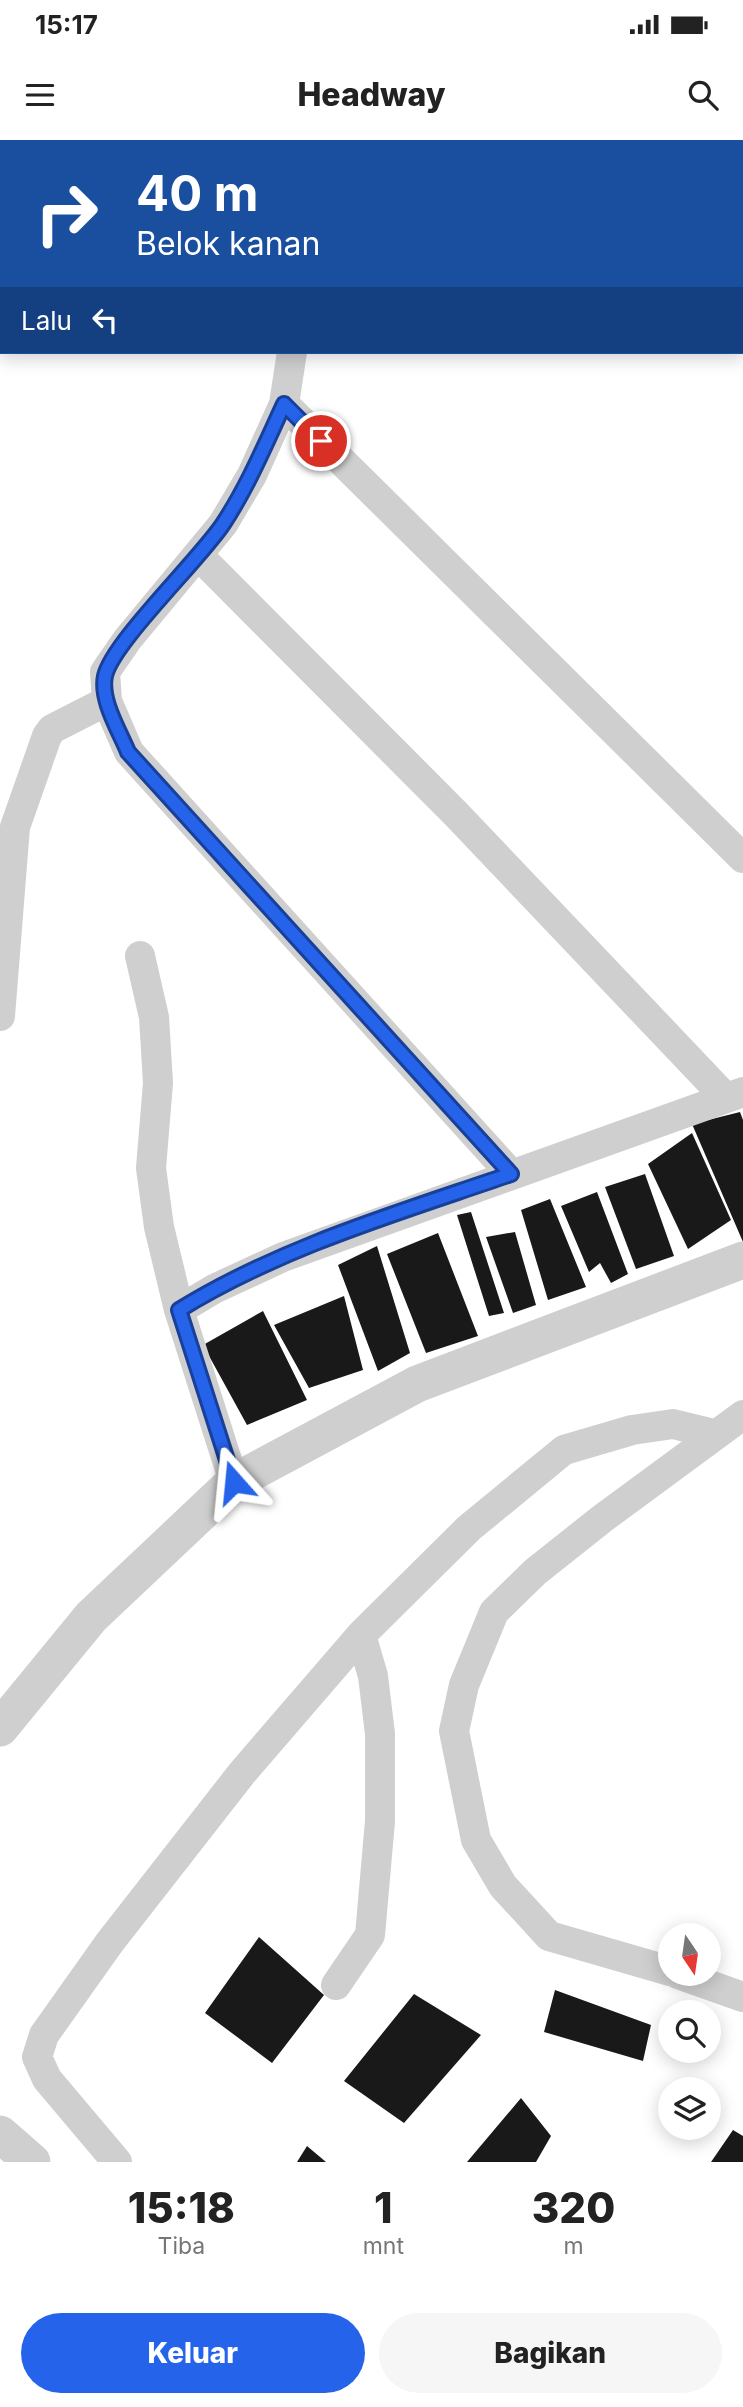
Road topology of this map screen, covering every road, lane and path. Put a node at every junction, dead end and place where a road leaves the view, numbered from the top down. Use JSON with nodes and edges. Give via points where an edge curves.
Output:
{"nodes":[{"id":1,"x":292,"y":354,"type":"edge"},
{"id":2,"x":284,"y":404,"type":"junction"},
{"id":3,"x":199,"y":556,"type":"junction"},
{"id":4,"x":107,"y":701,"type":"junction"},
{"id":5,"x":743,"y":858,"type":"edge"},
{"id":6,"x":140,"y":956,"type":"dead end"},
{"id":7,"x":0,"y":1016,"type":"edge"},
{"id":8,"x":735,"y":1095,"type":"edge"},
{"id":9,"x":511,"y":1174,"type":"junction"},
{"id":10,"x":743,"y":1260,"type":"edge"},
{"id":11,"x":179,"y":1310,"type":"junction"},
{"id":12,"x":743,"y":1415,"type":"edge"},
{"id":13,"x":714,"y":1434,"type":"junction"},
{"id":14,"x":234,"y":1482,"type":"junction"},
{"id":15,"x":361,"y":1635,"type":"junction"},
{"id":16,"x":0,"y":1728,"type":"edge"},
{"id":17,"x":658,"y":1968,"type":"edge"},
{"id":18,"x":335,"y":1985,"type":"dead end"},
{"id":19,"x":712,"y":1986,"type":"edge"},
{"id":20,"x":743,"y":1997,"type":"edge"},
{"id":21,"x":0,"y":2134,"type":"edge"},
{"id":22,"x":32,"y":2162,"type":"edge"},
{"id":23,"x":117,"y":2162,"type":"edge"}],
"edges":[{"from":1,"to":2,"type":"street"},
{"from":2,"to":3,"type":"street","via":[[252,475]]},
{"from":2,"to":5,"type":"street"},
{"from":3,"to":4,"type":"street","via":[[127,640],[105,673]]},
{"from":3,"to":8,"type":"street"},
{"from":4,"to":7,"type":"street","via":[[52,729],[18,816]]},
{"from":4,"to":9,"type":"street","via":[[128,752]]},
{"from":6,"to":11,"type":"street","via":[[153,1017],[158,1083],[151,1168],[159,1227]]},
{"from":8,"to":9,"type":"street"},
{"from":9,"to":11,"type":"street","via":[[282,1256]]},
{"from":10,"to":14,"type":"street","via":[[418,1384]]},
{"from":11,"to":14,"type":"street"},
{"from":12,"to":13,"type":"street"},
{"from":13,"to":15,"type":"street","via":[[673,1424],[632,1430],[564,1450],[469,1528]]},
{"from":13,"to":17,"type":"street","via":[[535,1572],[494,1612],[464,1685],[454,1731],[476,1840],[503,1886],[549,1936]]},
{"from":14,"to":16,"type":"street","via":[[91,1617]]},
{"from":15,"to":18,"type":"street","via":[[373,1676],[380,1734],[379,1834],[370,1935]]},
{"from":15,"to":23,"type":"street","via":[[242,1773],[44,2035],[37,2057],[47,2079]]},
{"from":19,"to":20,"type":"street"},
{"from":21,"to":22,"type":"street"}]}
